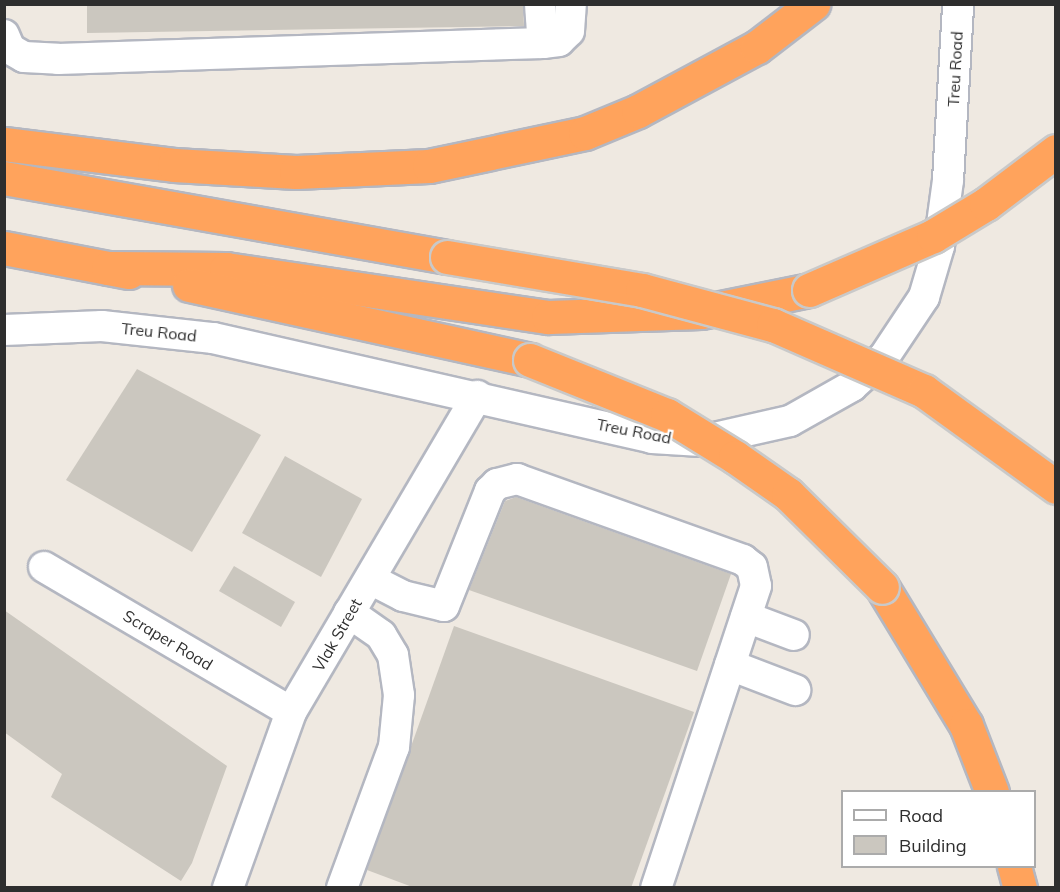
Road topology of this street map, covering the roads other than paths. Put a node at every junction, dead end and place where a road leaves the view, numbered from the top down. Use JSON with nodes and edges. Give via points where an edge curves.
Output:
{"nodes":[{"id":1,"x":540,"y":4,"type":"edge"},
{"id":2,"x":571,"y":4,"type":"edge"},
{"id":3,"x":813,"y":4,"type":"edge"},
{"id":4,"x":958,"y":4,"type":"edge"},
{"id":5,"x":4,"y":35,"type":"edge"},
{"id":6,"x":543,"y":43,"type":"junction"},
{"id":7,"x":4,"y":144,"type":"edge"},
{"id":8,"x":1056,"y":151,"type":"edge"},
{"id":9,"x":4,"y":178,"type":"edge"},
{"id":10,"x":4,"y":248,"type":"edge"},
{"id":11,"x":108,"y":268,"type":"junction"},
{"id":12,"x":4,"y":330,"type":"edge"},
{"id":13,"x":477,"y":396,"type":"junction"},
{"id":14,"x":1056,"y":487,"type":"edge"},
{"id":15,"x":44,"y":567,"type":"dead end"},
{"id":16,"x":370,"y":579,"type":"junction"},
{"id":17,"x":349,"y":613,"type":"junction"},
{"id":18,"x":746,"y":617,"type":"junction"},
{"id":19,"x":794,"y":635,"type":"dead end"},
{"id":20,"x":730,"y":665,"type":"junction"},
{"id":21,"x":795,"y":690,"type":"dead end"},
{"id":22,"x":291,"y":712,"type":"junction"},
{"id":23,"x":991,"y":790,"type":"edge"},
{"id":24,"x":1014,"y":868,"type":"edge"},
{"id":25,"x":228,"y":888,"type":"edge"},
{"id":26,"x":342,"y":888,"type":"edge"},
{"id":27,"x":656,"y":888,"type":"edge"},
{"id":28,"x":1020,"y":888,"type":"edge"}],
"edges":[{"from":1,"to":6,"type":"street"},
{"from":2,"to":6,"type":"street","via":[[569,30],[559,41]]},
{"from":3,"to":7,"type":"highway","via":[[758,47],[638,111],[585,133],[429,166],[296,172],[174,165]]},
{"from":4,"to":13,"type":"street","name":"Treu Road","via":[[948,180],[939,246],[924,297],[901,335],[852,386],[790,421],[700,441],[652,438]]},
{"from":5,"to":6,"type":"street","via":[[10,50],[24,57],[58,59]]},
{"from":8,"to":11,"type":"highway","bridge":true,"via":[[986,204],[933,236],[809,290],[702,312],[548,317],[226,269]]},
{"from":9,"to":14,"type":"highway","bridge":true,"via":[[642,290],[773,325],[924,391]]},
{"from":10,"to":11,"type":"highway"},
{"from":11,"to":23,"type":"highway","bridge":true,"via":[[530,360],[667,415],[788,494],[882,587],[966,724]]},
{"from":12,"to":13,"type":"street","name":"Treu Road","via":[[102,327],[213,338]]},
{"from":13,"to":16,"type":"street","name":"Vlak Street"},
{"from":15,"to":22,"type":"street","name":"Scraper Road"},
{"from":16,"to":17,"type":"street","name":"Vlak Street"},
{"from":16,"to":18,"type":"street","via":[[403,596],[444,606],[490,491],[497,484],[517,479],[743,560],[755,572],[756,586]]},
{"from":17,"to":22,"type":"street","name":"Vlak Street"},
{"from":17,"to":26,"type":"street","via":[[381,635],[393,655],[399,695],[394,747]]},
{"from":18,"to":19,"type":"street"},
{"from":18,"to":20,"type":"street"},
{"from":20,"to":21,"type":"street"},
{"from":20,"to":27,"type":"street"},
{"from":22,"to":25,"type":"street","name":"Vlak Street"},
{"from":24,"to":28,"type":"highway"}]}
